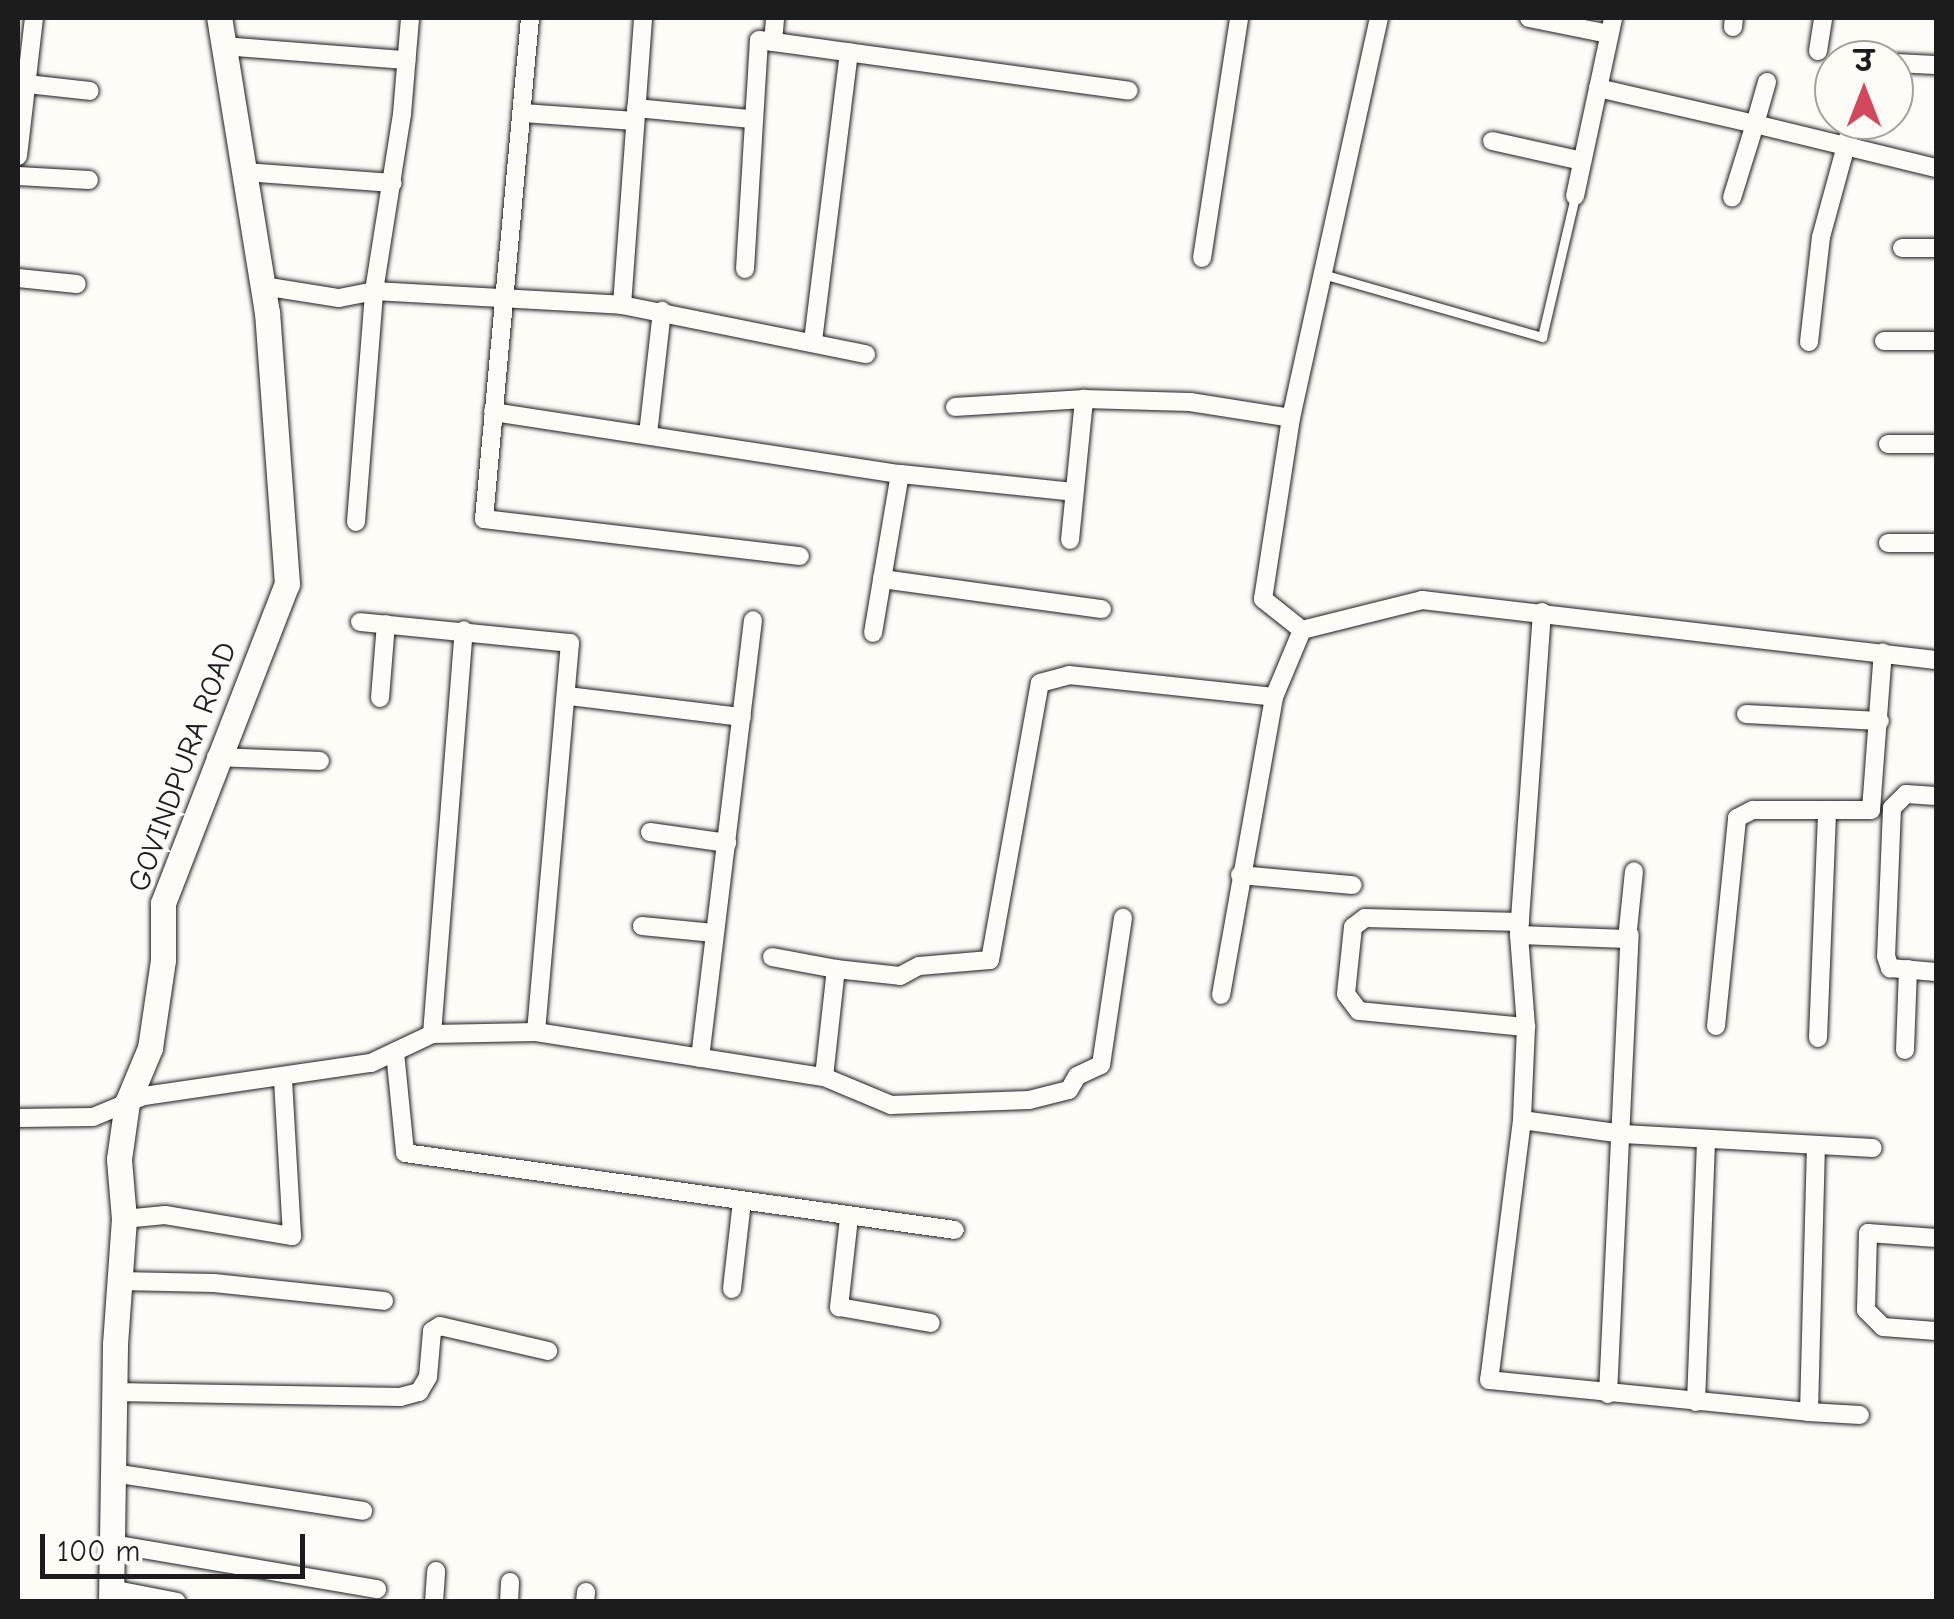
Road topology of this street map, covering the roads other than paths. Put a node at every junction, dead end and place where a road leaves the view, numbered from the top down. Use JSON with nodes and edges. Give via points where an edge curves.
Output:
{"nodes":[{"id":1,"x":34,"y":18,"type":"edge"},
{"id":2,"x":211,"y":18,"type":"edge"},
{"id":3,"x":219,"y":18,"type":"edge"},
{"id":4,"x":410,"y":18,"type":"edge"},
{"id":5,"x":530,"y":18,"type":"edge"},
{"id":6,"x":643,"y":18,"type":"edge"},
{"id":7,"x":775,"y":18,"type":"edge"},
{"id":8,"x":1239,"y":18,"type":"edge"},
{"id":9,"x":1379,"y":18,"type":"edge"},
{"id":10,"x":1529,"y":18,"type":"edge"},
{"id":11,"x":1611,"y":26,"type":"edge"},
{"id":12,"x":773,"y":42,"type":"junction"},
{"id":13,"x":222,"y":46,"type":"junction"},
{"id":14,"x":849,"y":52,"type":"junction"},
{"id":15,"x":406,"y":60,"type":"junction"},
{"id":16,"x":1767,"y":82,"type":"dead end"},
{"id":17,"x":22,"y":84,"type":"edge"},
{"id":18,"x":1598,"y":88,"type":"junction"},
{"id":19,"x":90,"y":91,"type":"dead end"},
{"id":20,"x":1129,"y":91,"type":"dead end"},
{"id":21,"x":522,"y":114,"type":"junction"},
{"id":22,"x":635,"y":114,"type":"junction"},
{"id":23,"x":750,"y":119,"type":"junction"},
{"id":24,"x":1755,"y":124,"type":"junction"},
{"id":25,"x":1847,"y":140,"type":"edge"},
{"id":26,"x":1492,"y":141,"type":"dead end"},
{"id":27,"x":1844,"y":149,"type":"junction"},
{"id":28,"x":18,"y":156,"type":"edge"},
{"id":29,"x":1582,"y":161,"type":"junction"},
{"id":30,"x":1936,"y":168,"type":"edge"},
{"id":31,"x":246,"y":172,"type":"junction"},
{"id":32,"x":18,"y":176,"type":"edge"},
{"id":33,"x":89,"y":180,"type":"dead end"},
{"id":34,"x":392,"y":183,"type":"junction"},
{"id":35,"x":1574,"y":196,"type":"joint"},
{"id":36,"x":1732,"y":198,"type":"dead end"},
{"id":37,"x":1902,"y":248,"type":"dead end"},
{"id":38,"x":1936,"y":248,"type":"edge"},
{"id":39,"x":1202,"y":258,"type":"dead end"},
{"id":40,"x":745,"y":269,"type":"dead end"},
{"id":41,"x":1326,"y":275,"type":"junction"},
{"id":42,"x":18,"y":278,"type":"edge"},
{"id":43,"x":77,"y":284,"type":"dead end"},
{"id":44,"x":263,"y":286,"type":"junction"},
{"id":45,"x":374,"y":291,"type":"junction"},
{"id":46,"x":504,"y":303,"type":"junction"},
{"id":47,"x":622,"y":304,"type":"junction"},
{"id":48,"x":662,"y":311,"type":"junction"},
{"id":49,"x":813,"y":341,"type":"junction"},
{"id":50,"x":1884,"y":341,"type":"dead end"},
{"id":51,"x":1936,"y":341,"type":"edge"},
{"id":52,"x":1809,"y":342,"type":"dead end"},
{"id":53,"x":866,"y":354,"type":"dead end"},
{"id":54,"x":1084,"y":399,"type":"junction"},
{"id":55,"x":955,"y":407,"type":"dead end"},
{"id":56,"x":493,"y":412,"type":"junction"},
{"id":57,"x":1292,"y":418,"type":"junction"},
{"id":58,"x":648,"y":434,"type":"junction"},
{"id":59,"x":1888,"y":444,"type":"dead end"},
{"id":60,"x":1936,"y":444,"type":"edge"},
{"id":61,"x":900,"y":474,"type":"junction"},
{"id":62,"x":1074,"y":492,"type":"junction"},
{"id":63,"x":356,"y":522,"type":"dead end"},
{"id":64,"x":1070,"y":540,"type":"dead end"},
{"id":65,"x":1888,"y":543,"type":"dead end"},
{"id":66,"x":1936,"y":543,"type":"edge"},
{"id":67,"x":800,"y":556,"type":"dead end"},
{"id":68,"x":882,"y":579,"type":"junction"},
{"id":69,"x":1102,"y":609,"type":"dead end"},
{"id":70,"x":1542,"y":612,"type":"junction"},
{"id":71,"x":754,"y":620,"type":"dead end"},
{"id":72,"x":360,"y":622,"type":"dead end"},
{"id":73,"x":386,"y":624,"type":"junction"},
{"id":74,"x":464,"y":630,"type":"junction"},
{"id":75,"x":1302,"y":630,"type":"junction"},
{"id":76,"x":872,"y":633,"type":"dead end"},
{"id":77,"x":1883,"y":652,"type":"junction"},
{"id":78,"x":1936,"y":660,"type":"edge"},
{"id":79,"x":568,"y":696,"type":"junction"},
{"id":80,"x":1274,"y":697,"type":"junction"},
{"id":81,"x":380,"y":698,"type":"dead end"},
{"id":82,"x":1746,"y":714,"type":"dead end"},
{"id":83,"x":742,"y":717,"type":"junction"},
{"id":84,"x":1880,"y":721,"type":"junction"},
{"id":85,"x":216,"y":756,"type":"junction"},
{"id":86,"x":320,"y":761,"type":"dead end"},
{"id":87,"x":1936,"y":796,"type":"edge"},
{"id":88,"x":1827,"y":811,"type":"junction"},
{"id":89,"x":650,"y":832,"type":"dead end"},
{"id":90,"x":726,"y":843,"type":"junction"},
{"id":91,"x":1634,"y":870,"type":"dead end"},
{"id":92,"x":1240,"y":875,"type":"junction"},
{"id":93,"x":1353,"y":885,"type":"dead end"},
{"id":94,"x":1123,"y":918,"type":"dead end"},
{"id":95,"x":642,"y":926,"type":"dead end"},
{"id":96,"x":1519,"y":928,"type":"junction"},
{"id":97,"x":714,"y":933,"type":"junction"},
{"id":98,"x":1630,"y":934,"type":"junction"},
{"id":99,"x":772,"y":956,"type":"dead end"},
{"id":100,"x":836,"y":969,"type":"junction"},
{"id":101,"x":1908,"y":970,"type":"junction"},
{"id":102,"x":1936,"y":972,"type":"edge"},
{"id":103,"x":1221,"y":995,"type":"dead end"},
{"id":104,"x":1716,"y":1026,"type":"dead end"},
{"id":105,"x":1526,"y":1027,"type":"junction"},
{"id":106,"x":536,"y":1032,"type":"junction"},
{"id":107,"x":432,"y":1034,"type":"junction"},
{"id":108,"x":1818,"y":1038,"type":"dead end"},
{"id":109,"x":1904,"y":1050,"type":"dead end"},
{"id":110,"x":395,"y":1052,"type":"junction"},
{"id":111,"x":700,"y":1058,"type":"junction"},
{"id":112,"x":824,"y":1077,"type":"junction"},
{"id":113,"x":284,"y":1079,"type":"junction"},
{"id":114,"x":127,"y":1103,"type":"junction"},
{"id":115,"x":18,"y":1118,"type":"edge"},
{"id":116,"x":1522,"y":1120,"type":"junction"},
{"id":117,"x":1623,"y":1134,"type":"junction"},
{"id":118,"x":1706,"y":1140,"type":"junction"},
{"id":119,"x":1816,"y":1148,"type":"junction"},
{"id":120,"x":1873,"y":1148,"type":"dead end"},
{"id":121,"x":742,"y":1202,"type":"junction"},
{"id":122,"x":849,"y":1218,"type":"junction"},
{"id":123,"x":124,"y":1219,"type":"junction"},
{"id":124,"x":954,"y":1230,"type":"dead end"},
{"id":125,"x":1936,"y":1238,"type":"edge"},
{"id":126,"x":119,"y":1281,"type":"junction"},
{"id":127,"x":732,"y":1289,"type":"dead end"},
{"id":128,"x":384,"y":1301,"type":"dead end"},
{"id":129,"x":931,"y":1323,"type":"dead end"},
{"id":130,"x":1936,"y":1330,"type":"edge"},
{"id":131,"x":548,"y":1351,"type":"dead end"},
{"id":132,"x":113,"y":1392,"type":"junction"},
{"id":133,"x":1608,"y":1394,"type":"junction"},
{"id":134,"x":1696,"y":1402,"type":"junction"},
{"id":135,"x":1808,"y":1412,"type":"junction"},
{"id":136,"x":1860,"y":1415,"type":"dead end"},
{"id":137,"x":114,"y":1473,"type":"junction"},
{"id":138,"x":363,"y":1511,"type":"dead end"},
{"id":139,"x":112,"y":1544,"type":"junction"},
{"id":140,"x":436,"y":1571,"type":"dead end"},
{"id":141,"x":510,"y":1582,"type":"dead end"},
{"id":142,"x":377,"y":1589,"type":"dead end"},
{"id":143,"x":111,"y":1596,"type":"edge"},
{"id":144,"x":177,"y":1602,"type":"edge"},
{"id":145,"x":434,"y":1602,"type":"edge"},
{"id":146,"x":510,"y":1602,"type":"edge"}],
"edges":[{"from":1,"to":17,"type":"street"},
{"from":2,"to":3,"type":"street"},
{"from":3,"to":13,"type":"street","name":"GOVINDPURA ROAD"},
{"from":4,"to":15,"type":"street"},
{"from":5,"to":21,"type":"street"},
{"from":6,"to":22,"type":"street"},
{"from":7,"to":12,"type":"street"},
{"from":8,"to":39,"type":"street"},
{"from":9,"to":41,"type":"street"},
{"from":10,"to":11,"type":"street"},
{"from":11,"to":18,"type":"street"},
{"from":12,"to":14,"type":"street"},
{"from":12,"to":23,"type":"street","via":[[759,40],[753,56]]},
{"from":13,"to":15,"type":"street"},
{"from":13,"to":31,"type":"street","name":"GOVINDPURA ROAD"},
{"from":14,"to":20,"type":"street"},
{"from":14,"to":49,"type":"street"},
{"from":15,"to":34,"type":"street"},
{"from":16,"to":24,"type":"street"},
{"from":17,"to":19,"type":"street"},
{"from":17,"to":28,"type":"street"},
{"from":18,"to":24,"type":"street"},
{"from":18,"to":29,"type":"street"},
{"from":21,"to":22,"type":"street"},
{"from":21,"to":46,"type":"street"},
{"from":22,"to":23,"type":"street"},
{"from":22,"to":47,"type":"street"},
{"from":23,"to":40,"type":"street"},
{"from":24,"to":27,"type":"street"},
{"from":24,"to":36,"type":"street"},
{"from":25,"to":27,"type":"street"},
{"from":26,"to":29,"type":"street"},
{"from":27,"to":30,"type":"street"},
{"from":27,"to":52,"type":"street","via":[[1821,237]]},
{"from":29,"to":35,"type":"street"},
{"from":31,"to":34,"type":"street"},
{"from":31,"to":44,"type":"street","name":"GOVINDPURA ROAD"},
{"from":32,"to":33,"type":"street"},
{"from":34,"to":45,"type":"street"},
{"from":35,"to":41,"type":"lane","via":[[1542,337]]},
{"from":37,"to":38,"type":"street"},
{"from":41,"to":57,"type":"street"},
{"from":42,"to":43,"type":"street"},
{"from":44,"to":45,"type":"street","via":[[338,298]]},
{"from":44,"to":85,"type":"street","name":"GOVINDPURA ROAD","via":[[288,584]]},
{"from":45,"to":46,"type":"street"},
{"from":45,"to":63,"type":"street"},
{"from":46,"to":47,"type":"street"},
{"from":46,"to":56,"type":"street"},
{"from":47,"to":48,"type":"street"},
{"from":48,"to":49,"type":"street"},
{"from":48,"to":58,"type":"street"},
{"from":49,"to":53,"type":"street"},
{"from":50,"to":51,"type":"street"},
{"from":54,"to":55,"type":"street"},
{"from":54,"to":57,"type":"street","via":[[1190,402]]},
{"from":54,"to":62,"type":"street"},
{"from":56,"to":58,"type":"street"},
{"from":56,"to":67,"type":"street","via":[[484,519]]},
{"from":57,"to":75,"type":"street","via":[[1263,599]]},
{"from":58,"to":61,"type":"street"},
{"from":59,"to":60,"type":"street"},
{"from":61,"to":62,"type":"street"},
{"from":61,"to":68,"type":"street"},
{"from":62,"to":64,"type":"street"},
{"from":65,"to":66,"type":"street"},
{"from":68,"to":69,"type":"street"},
{"from":68,"to":76,"type":"street"},
{"from":70,"to":75,"type":"street","via":[[1422,600]]},
{"from":70,"to":77,"type":"street"},
{"from":70,"to":96,"type":"street"},
{"from":71,"to":83,"type":"street"},
{"from":72,"to":73,"type":"street"},
{"from":73,"to":74,"type":"street"},
{"from":73,"to":81,"type":"street"},
{"from":74,"to":79,"type":"street","via":[[570,643]]},
{"from":74,"to":107,"type":"street"},
{"from":75,"to":80,"type":"street"},
{"from":77,"to":78,"type":"street"},
{"from":77,"to":84,"type":"street"},
{"from":79,"to":83,"type":"street"},
{"from":79,"to":106,"type":"street"},
{"from":80,"to":92,"type":"street"},
{"from":80,"to":100,"type":"street","via":[[1069,675],[1040,683],[990,960],[920,966],[900,976]]},
{"from":82,"to":84,"type":"street"},
{"from":83,"to":90,"type":"street"},
{"from":84,"to":88,"type":"street","via":[[1875,804],[1866,812]]},
{"from":85,"to":86,"type":"street"},
{"from":85,"to":114,"type":"street","name":"GOVINDPURA ROAD","via":[[164,903],[164,960],[150,1048]]},
{"from":87,"to":101,"type":"street","via":[[1906,794],[1892,808],[1886,956],[1890,968]]},
{"from":88,"to":104,"type":"street","via":[[1753,810],[1738,818]]},
{"from":88,"to":108,"type":"street"},
{"from":89,"to":90,"type":"street"},
{"from":90,"to":97,"type":"street"},
{"from":91,"to":98,"type":"street"},
{"from":92,"to":93,"type":"street"},
{"from":92,"to":103,"type":"street"},
{"from":94,"to":112,"type":"street","via":[[1100,1065],[1077,1076],[1069,1090],[1029,1100],[891,1104]]},
{"from":95,"to":97,"type":"street"},
{"from":96,"to":98,"type":"street","via":[[1621,940]]},
{"from":96,"to":105,"type":"street"},
{"from":96,"to":105,"type":"street","via":[[1365,918],[1353,928],[1346,994],[1359,1012]]},
{"from":97,"to":111,"type":"street"},
{"from":98,"to":117,"type":"street"},
{"from":99,"to":100,"type":"street"},
{"from":100,"to":112,"type":"street"},
{"from":101,"to":102,"type":"street"},
{"from":101,"to":109,"type":"street"},
{"from":105,"to":116,"type":"street"},
{"from":106,"to":107,"type":"street"},
{"from":106,"to":111,"type":"street"},
{"from":107,"to":110,"type":"street"},
{"from":110,"to":113,"type":"street"},
{"from":110,"to":121,"type":"street","via":[[405,1153]]},
{"from":111,"to":112,"type":"street"},
{"from":113,"to":114,"type":"street"},
{"from":113,"to":123,"type":"street","via":[[292,1236],[165,1215]]},
{"from":114,"to":115,"type":"street","via":[[93,1116]]},
{"from":114,"to":123,"type":"street","name":"GOVINDPURA ROAD","via":[[119,1160]]},
{"from":116,"to":117,"type":"street"},
{"from":116,"to":133,"type":"street","via":[[1488,1380]]},
{"from":117,"to":118,"type":"street"},
{"from":117,"to":133,"type":"street"},
{"from":118,"to":119,"type":"street"},
{"from":118,"to":134,"type":"street"},
{"from":119,"to":120,"type":"street"},
{"from":119,"to":135,"type":"street"},
{"from":121,"to":122,"type":"street"},
{"from":121,"to":127,"type":"street"},
{"from":122,"to":124,"type":"street"},
{"from":122,"to":129,"type":"street","via":[[839,1307]]},
{"from":123,"to":126,"type":"street","name":"GOVINDPURA ROAD"},
{"from":125,"to":130,"type":"street","via":[[1868,1233],[1866,1310],[1883,1327]]},
{"from":126,"to":128,"type":"street","via":[[214,1283]]},
{"from":126,"to":132,"type":"street","name":"GOVINDPURA ROAD"},
{"from":131,"to":132,"type":"street","via":[[440,1326],[432,1331],[428,1378],[419,1392],[400,1397]]},
{"from":132,"to":137,"type":"street","name":"GOVINDPURA ROAD"},
{"from":133,"to":134,"type":"street"},
{"from":134,"to":135,"type":"street"},
{"from":135,"to":136,"type":"street"},
{"from":137,"to":138,"type":"street"},
{"from":137,"to":139,"type":"street","name":"GOVINDPURA ROAD"},
{"from":139,"to":142,"type":"street"},
{"from":139,"to":143,"type":"street","name":"GOVINDPURA ROAD"},
{"from":140,"to":145,"type":"street"},
{"from":141,"to":146,"type":"street"},
{"from":143,"to":144,"type":"street"}]}
